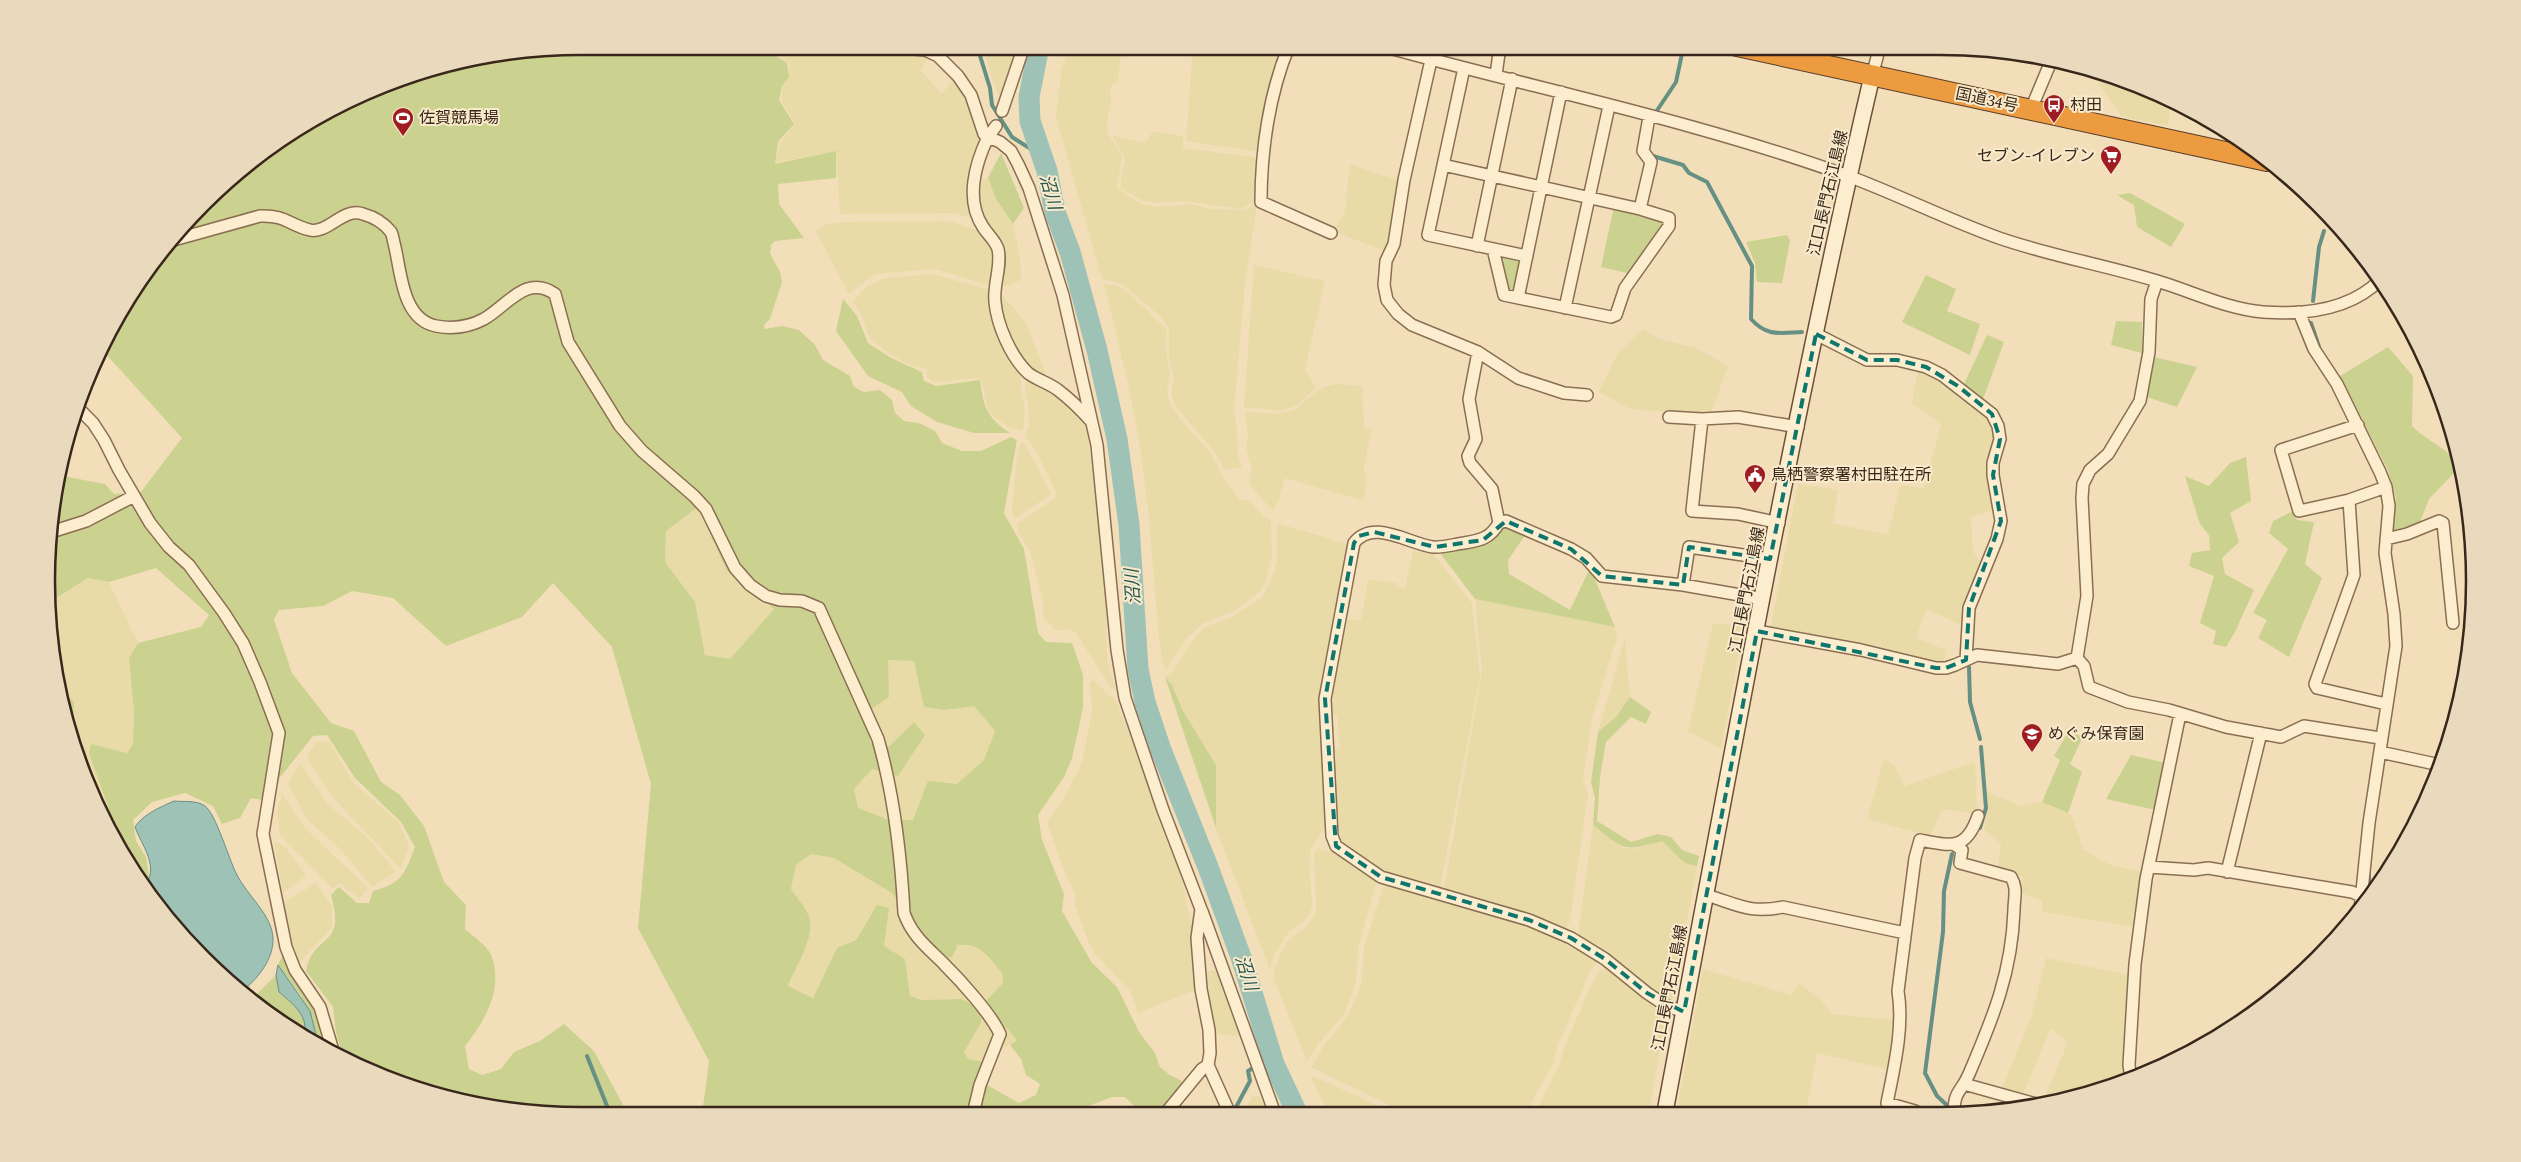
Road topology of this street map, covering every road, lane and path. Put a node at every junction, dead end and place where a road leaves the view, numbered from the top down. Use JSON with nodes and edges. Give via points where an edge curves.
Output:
{"nodes":[{"id":1,"x":936,"y":55,"type":"edge"},
{"id":2,"x":1021,"y":55,"type":"edge"},
{"id":3,"x":1286,"y":55,"type":"edge"},
{"id":4,"x":1414,"y":55,"type":"edge"},
{"id":5,"x":1499,"y":55,"type":"edge"},
{"id":6,"x":1778,"y":55,"type":"edge"},
{"id":7,"x":1878,"y":55,"type":"edge"},
{"id":8,"x":1431,"y":60,"type":"junction"},
{"id":9,"x":2049,"y":66,"type":"edge"},
{"id":10,"x":1464,"y":68,"type":"junction"},
{"id":11,"x":1496,"y":75,"type":"junction"},
{"id":12,"x":1872,"y":76,"type":"junction"},
{"id":13,"x":1512,"y":79,"type":"junction"},
{"id":14,"x":1561,"y":92,"type":"junction"},
{"id":15,"x":1609,"y":106,"type":"junction"},
{"id":16,"x":2031,"y":109,"type":"junction"},
{"id":17,"x":1002,"y":112,"type":"dead end"},
{"id":18,"x":1649,"y":116,"type":"junction"},
{"id":19,"x":996,"y":126,"type":"dead end"},
{"id":20,"x":988,"y":137,"type":"junction"},
{"id":21,"x":2251,"y":157,"type":"edge"},
{"id":22,"x":1443,"y":166,"type":"junction"},
{"id":23,"x":1492,"y":176,"type":"junction"},
{"id":24,"x":1849,"y":176,"type":"junction"},
{"id":25,"x":1541,"y":187,"type":"junction"},
{"id":26,"x":1589,"y":198,"type":"junction"},
{"id":27,"x":1640,"y":209,"type":"junction"},
{"id":28,"x":1331,"y":233,"type":"dead end"},
{"id":29,"x":183,"y":237,"type":"edge"},
{"id":30,"x":1477,"y":246,"type":"junction"},
{"id":31,"x":1493,"y":249,"type":"junction"},
{"id":32,"x":1526,"y":256,"type":"junction"},
{"id":33,"x":2157,"y":281,"type":"junction"},
{"id":34,"x":2375,"y":287,"type":"edge"},
{"id":35,"x":1518,"y":298,"type":"junction"},
{"id":36,"x":1565,"y":308,"type":"junction"},
{"id":37,"x":2299,"y":312,"type":"junction"},
{"id":38,"x":1816,"y":334,"type":"junction"},
{"id":39,"x":1478,"y":352,"type":"junction"},
{"id":40,"x":1587,"y":395,"type":"dead end"},
{"id":41,"x":83,"y":413,"type":"edge"},
{"id":42,"x":1669,"y":417,"type":"dead end"},
{"id":43,"x":1702,"y":419,"type":"junction"},
{"id":44,"x":1092,"y":421,"type":"junction"},
{"id":45,"x":2358,"y":425,"type":"junction"},
{"id":46,"x":1798,"y":427,"type":"junction"},
{"id":47,"x":2386,"y":486,"type":"junction"},
{"id":48,"x":134,"y":496,"type":"junction"},
{"id":49,"x":2349,"y":500,"type":"junction"},
{"id":50,"x":1499,"y":523,"type":"junction"},
{"id":51,"x":1778,"y":523,"type":"junction"},
{"id":52,"x":58,"y":530,"type":"edge"},
{"id":53,"x":2386,"y":539,"type":"junction"},
{"id":54,"x":1770,"y":560,"type":"junction"},
{"id":55,"x":1683,"y":586,"type":"junction"},
{"id":56,"x":1763,"y":599,"type":"junction"},
{"id":57,"x":2452,"y":623,"type":"dead end"},
{"id":58,"x":1757,"y":631,"type":"junction"},
{"id":59,"x":2077,"y":658,"type":"junction"},
{"id":60,"x":1966,"y":660,"type":"junction"},
{"id":61,"x":2386,"y":704,"type":"junction"},
{"id":62,"x":2180,"y":714,"type":"junction"},
{"id":63,"x":2261,"y":733,"type":"junction"},
{"id":64,"x":2380,"y":738,"type":"junction"},
{"id":65,"x":2380,"y":752,"type":"junction"},
{"id":66,"x":2433,"y":763,"type":"edge"},
{"id":67,"x":1978,"y":816,"type":"dead end"},
{"id":68,"x":1955,"y":845,"type":"junction"},
{"id":69,"x":2149,"y":867,"type":"junction"},
{"id":70,"x":2227,"y":872,"type":"junction"},
{"id":71,"x":2363,"y":892,"type":"edge"},
{"id":72,"x":1706,"y":895,"type":"junction"},
{"id":73,"x":2360,"y":896,"type":"edge"},
{"id":74,"x":1201,"y":909,"type":"junction"},
{"id":75,"x":1905,"y":933,"type":"junction"},
{"id":76,"x":1684,"y":1012,"type":"junction"},
{"id":77,"x":331,"y":1044,"type":"edge"},
{"id":78,"x":1208,"y":1065,"type":"junction"},
{"id":79,"x":2130,"y":1071,"type":"edge"},
{"id":80,"x":1964,"y":1084,"type":"junction"},
{"id":81,"x":2022,"y":1100,"type":"edge"},
{"id":82,"x":975,"y":1107,"type":"edge"},
{"id":83,"x":1171,"y":1107,"type":"edge"},
{"id":84,"x":1227,"y":1107,"type":"edge"},
{"id":85,"x":1272,"y":1107,"type":"edge"},
{"id":86,"x":1666,"y":1107,"type":"edge"},
{"id":87,"x":1899,"y":1107,"type":"edge"},
{"id":88,"x":1954,"y":1107,"type":"edge"}],
"edges":[{"from":1,"to":20,"type":"street","via":[[971,94],[984,134]]},
{"from":2,"to":17,"type":"street"},
{"from":3,"to":28,"type":"street","via":[[1267,132],[1261,202]]},
{"from":4,"to":8,"type":"street"},
{"from":5,"to":11,"type":"street"},
{"from":6,"to":12,"type":"highway","name":"国道34号"},
{"from":7,"to":12,"type":"street"},
{"from":8,"to":10,"type":"street"},
{"from":8,"to":39,"type":"street","via":[[1404,180],[1394,244],[1386,261],[1384,285],[1387,300],[1412,325]]},
{"from":9,"to":16,"type":"street"},
{"from":10,"to":11,"type":"street"},
{"from":10,"to":22,"type":"street"},
{"from":11,"to":13,"type":"street"},
{"from":12,"to":16,"type":"highway","name":"国道34号"},
{"from":12,"to":24,"type":"main road","name":"江口長門石江島線"},
{"from":13,"to":14,"type":"street"},
{"from":13,"to":23,"type":"street"},
{"from":14,"to":15,"type":"street"},
{"from":14,"to":25,"type":"street"},
{"from":15,"to":18,"type":"street"},
{"from":15,"to":26,"type":"street"},
{"from":16,"to":21,"type":"highway","name":"国道34号"},
{"from":18,"to":24,"type":"street"},
{"from":18,"to":27,"type":"street","via":[[1643,151],[1651,162]]},
{"from":19,"to":20,"type":"street"},
{"from":20,"to":44,"type":"street","via":[[1011,151],[1029,188],[1063,294]]},
{"from":20,"to":44,"type":"street","via":[[974,172],[974,205],[982,227],[997,248],[995,302],[1009,344],[1029,374],[1057,389]]},
{"from":22,"to":23,"type":"street"},
{"from":22,"to":30,"type":"street","via":[[1428,236]]},
{"from":23,"to":25,"type":"street"},
{"from":23,"to":30,"type":"street"},
{"from":24,"to":33,"type":"street","via":[[2008,241]]},
{"from":24,"to":38,"type":"main road","name":"江口長門石江島線"},
{"from":25,"to":26,"type":"street"},
{"from":25,"to":32,"type":"street"},
{"from":26,"to":27,"type":"street"},
{"from":26,"to":36,"type":"street"},
{"from":27,"to":36,"type":"street","via":[[1669,218],[1669,226],[1625,288],[1616,315],[1611,317]]},
{"from":29,"to":82,"type":"street","via":[[260,216],[275,215],[317,230],[344,215],[360,213],[375,218],[392,234],[404,293],[419,317],[434,326],[453,328],[482,320],[527,288],[540,287],[555,294],[568,342],[620,426],[706,510],[735,568],[766,596],[802,601],[819,608],[880,746],[898,844],[907,923],[912,933],[982,1007],[1000,1034]]},
{"from":30,"to":31,"type":"street"},
{"from":31,"to":32,"type":"street"},
{"from":31,"to":35,"type":"street","via":[[1504,295]]},
{"from":32,"to":35,"type":"street"},
{"from":33,"to":37,"type":"street","via":[[2252,310]]},
{"from":33,"to":59,"type":"street","via":[[2151,299],[2149,352],[2140,401],[2108,454],[2090,470],[2083,484],[2087,596]]},
{"from":34,"to":37,"type":"street","via":[[2349,302]]},
{"from":35,"to":36,"type":"street"},
{"from":37,"to":45,"type":"street","via":[[2314,349]]},
{"from":38,"to":46,"type":"main road","name":"江口長門石江島線"},
{"from":38,"to":60,"type":"street","via":[[1867,360],[1897,360],[1926,367],[1942,375],[1992,414],[1998,426],[2000,439],[1993,475],[2001,520],[1997,539],[1969,608]]},
{"from":39,"to":40,"type":"street","via":[[1532,384],[1575,396]]},
{"from":39,"to":50,"type":"street","via":[[1469,399],[1476,439],[1468,456],[1492,489]]},
{"from":41,"to":48,"type":"street","via":[[104,440]]},
{"from":42,"to":43,"type":"street"},
{"from":43,"to":46,"type":"street","via":[[1738,417]]},
{"from":43,"to":51,"type":"street","via":[[1692,511],[1738,514]]},
{"from":44,"to":74,"type":"street","via":[[1125,698]]},
{"from":45,"to":47,"type":"street"},
{"from":45,"to":49,"type":"street","via":[[2280,450],[2299,511]]},
{"from":46,"to":51,"type":"main road","name":"江口長門石江島線"},
{"from":47,"to":49,"type":"street"},
{"from":47,"to":53,"type":"street","via":[[2389,506]]},
{"from":48,"to":52,"type":"street","via":[[86,520]]},
{"from":48,"to":77,"type":"street","via":[[150,523],[189,565],[243,643],[279,733],[263,834],[286,947],[295,970],[320,1007]]},
{"from":49,"to":61,"type":"street","via":[[2354,574],[2314,684],[2317,688]]},
{"from":50,"to":55,"type":"street","via":[[1506,521],[1571,549],[1586,558],[1602,576]]},
{"from":50,"to":76,"type":"street","via":[[1483,540],[1435,547],[1374,532],[1359,536],[1354,543],[1325,699],[1332,836],[1336,846],[1381,877],[1512,915],[1571,938],[1605,959],[1665,1005]]},
{"from":51,"to":54,"type":"main road","name":"江口長門石江島線"},
{"from":53,"to":57,"type":"street","via":[[2439,521],[2442,523]]},
{"from":53,"to":61,"type":"street","via":[[2396,646]]},
{"from":54,"to":55,"type":"street","via":[[1689,547]]},
{"from":54,"to":56,"type":"main road","name":"江口長門石江島線"},
{"from":55,"to":56,"type":"street"},
{"from":56,"to":58,"type":"main road","name":"江口長門石江島線"},
{"from":58,"to":60,"type":"street","via":[[1936,668],[1946,668]]},
{"from":58,"to":72,"type":"main road","name":"江口長門石江島線"},
{"from":59,"to":60,"type":"street","via":[[2058,664],[1977,654]]},
{"from":59,"to":62,"type":"street","via":[[2084,666],[2089,687],[2128,702]]},
{"from":61,"to":64,"type":"street"},
{"from":62,"to":63,"type":"street"},
{"from":62,"to":69,"type":"street"},
{"from":63,"to":64,"type":"street","via":[[2281,737],[2304,726]]},
{"from":63,"to":70,"type":"street"},
{"from":64,"to":65,"type":"street"},
{"from":65,"to":66,"type":"street"},
{"from":65,"to":71,"type":"street","via":[[2368,823]]},
{"from":67,"to":68,"type":"street","via":[[1971,835]]},
{"from":68,"to":75,"type":"street","via":[[1920,840]]},
{"from":68,"to":80,"type":"street","via":[[1962,850],[1960,863],[2011,877],[2016,886],[2013,944],[2004,984]]},
{"from":69,"to":70,"type":"street","via":[[2208,868]]},
{"from":69,"to":79,"type":"street","via":[[2136,964]]},
{"from":70,"to":73,"type":"street","via":[[2352,892]]},
{"from":72,"to":75,"type":"street","via":[[1748,910],[1783,907]]},
{"from":72,"to":76,"type":"main road","name":"江口長門石江島線"},
{"from":74,"to":78,"type":"street","via":[[1197,938],[1201,990],[1209,1030]]},
{"from":74,"to":85,"type":"street"},
{"from":75,"to":87,"type":"street","via":[[1893,1074],[1887,1103]]},
{"from":76,"to":86,"type":"main road","name":"江口長門石江島線"},
{"from":78,"to":83,"type":"street"},
{"from":78,"to":84,"type":"street"},
{"from":80,"to":81,"type":"street"},
{"from":80,"to":88,"type":"street","via":[[1954,1098]]}]}
